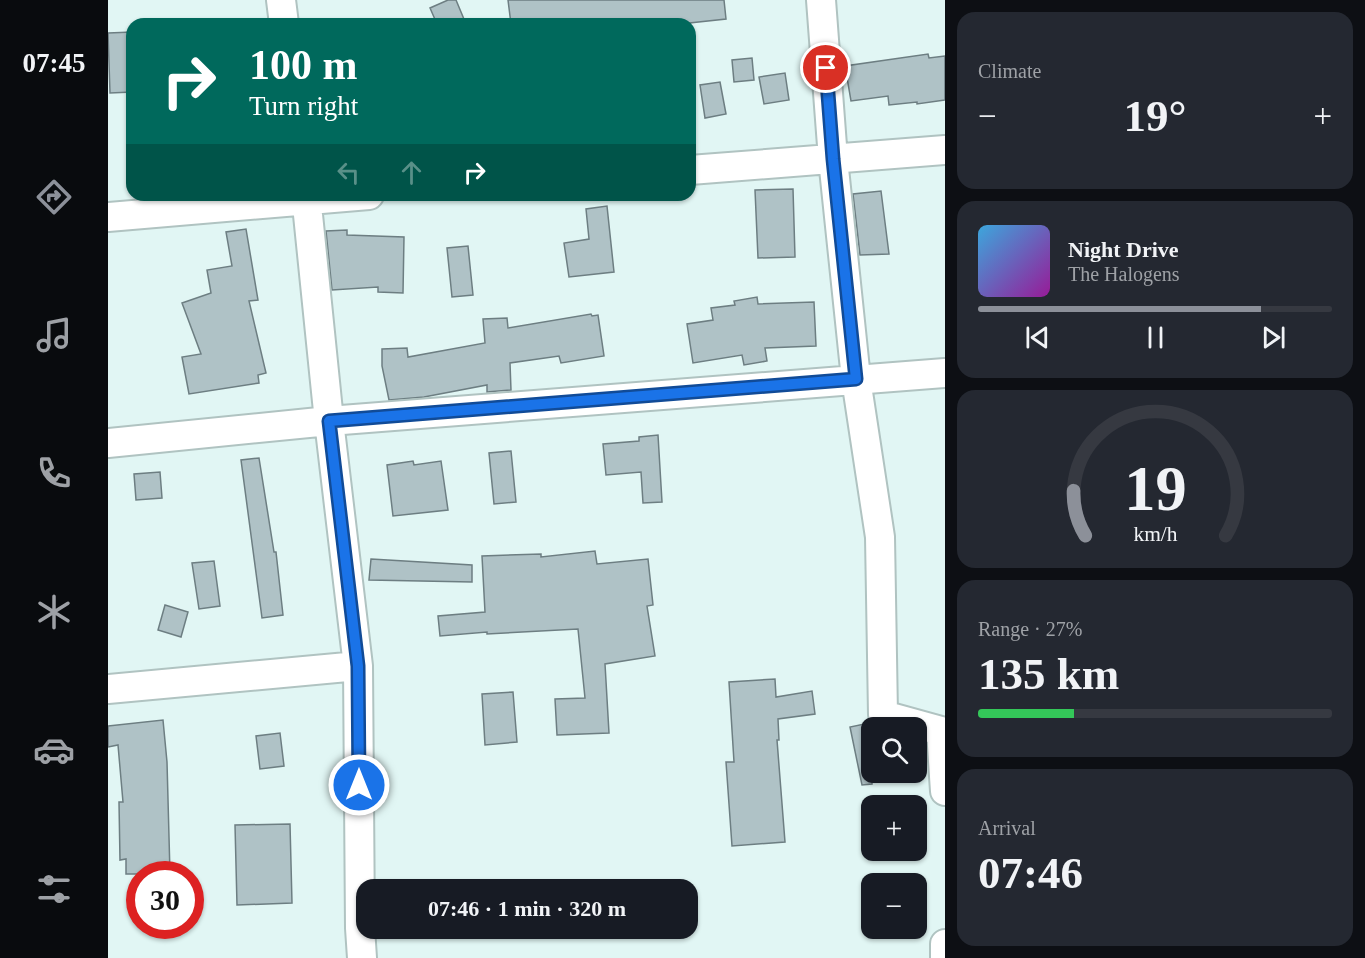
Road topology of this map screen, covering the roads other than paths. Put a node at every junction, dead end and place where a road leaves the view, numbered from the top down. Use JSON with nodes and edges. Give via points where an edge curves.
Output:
{"nodes":[{"id":1,"x":281,"y":0,"type":"edge"},
{"id":2,"x":821,"y":0,"type":"edge"},
{"id":3,"x":283,"y":18,"type":"edge"},
{"id":4,"x":945,"y":150,"type":"edge"},
{"id":5,"x":833,"y":159,"type":"junction"},
{"id":6,"x":696,"y":170,"type":"edge"},
{"id":7,"x":267,"y":201,"type":"edge"},
{"id":8,"x":307,"y":201,"type":"edge"},
{"id":9,"x":108,"y":217,"type":"edge"},
{"id":10,"x":945,"y":373,"type":"edge"},
{"id":11,"x":856,"y":379,"type":"junction"},
{"id":12,"x":329,"y":421,"type":"junction"},
{"id":13,"x":108,"y":443,"type":"edge"},
{"id":14,"x":358,"y":666,"type":"junction"},
{"id":15,"x":108,"y":689,"type":"edge"},
{"id":16,"x":945,"y":791,"type":"edge"},
{"id":17,"x":945,"y":944,"type":"edge"},
{"id":18,"x":362,"y":958,"type":"edge"},
{"id":19,"x":945,"y":958,"type":"edge"}],
"edges":[{"from":1,"to":3,"type":"street"},
{"from":2,"to":5,"type":"street"},
{"from":4,"to":5,"type":"street"},
{"from":5,"to":6,"type":"street"},
{"from":5,"to":11,"type":"street"},
{"from":7,"to":9,"type":"street"},
{"from":8,"to":12,"type":"street"},
{"from":10,"to":11,"type":"street"},
{"from":11,"to":12,"type":"street"},
{"from":11,"to":16,"type":"street","via":[[880,537],[883,715],[941,731]]},
{"from":12,"to":13,"type":"street"},
{"from":12,"to":14,"type":"street"},
{"from":14,"to":15,"type":"street"},
{"from":14,"to":18,"type":"street"},
{"from":17,"to":19,"type":"street"}]}
